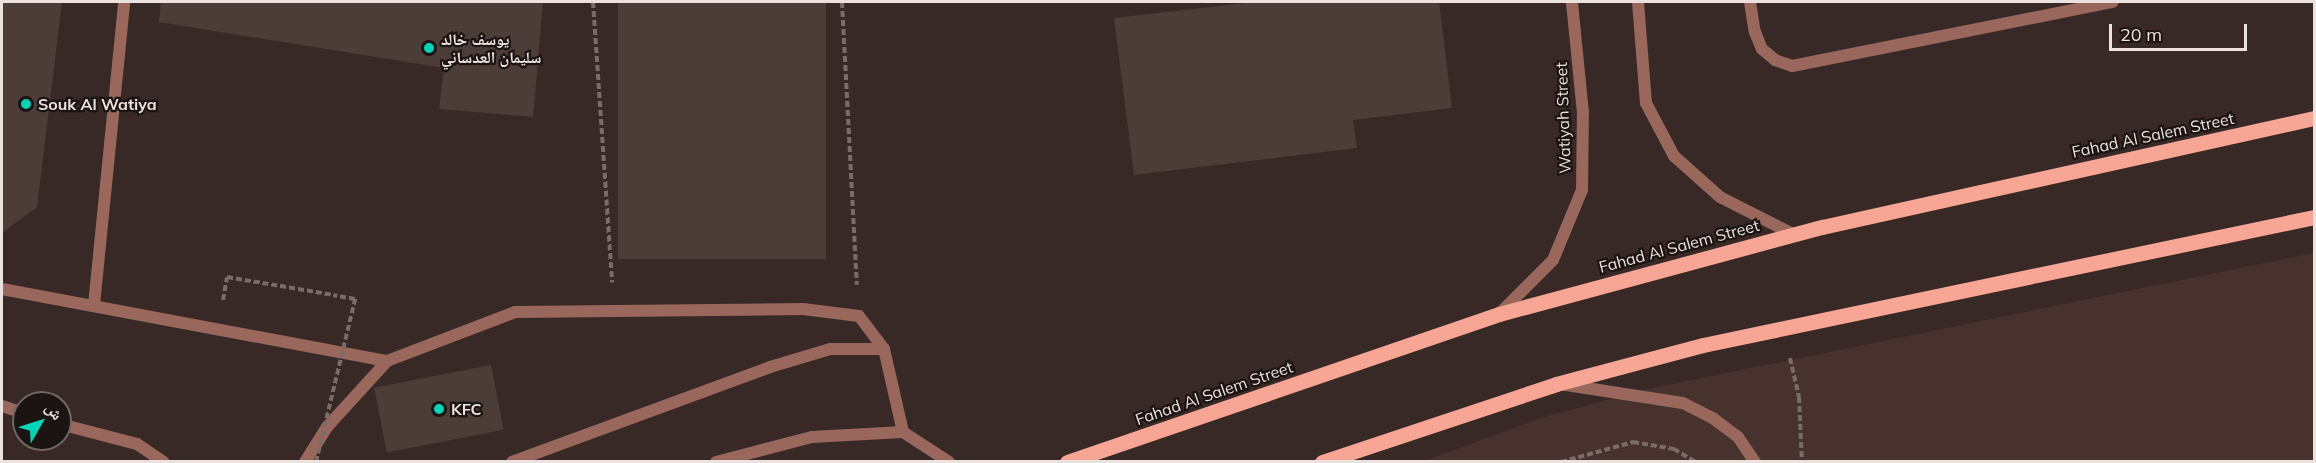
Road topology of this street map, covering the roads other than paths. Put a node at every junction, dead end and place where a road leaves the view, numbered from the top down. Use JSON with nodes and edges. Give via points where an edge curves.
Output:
{"nodes":[{"id":1,"x":124,"y":2,"type":"edge"},
{"id":2,"x":1572,"y":2,"type":"edge"},
{"id":3,"x":1638,"y":2,"type":"edge"},
{"id":4,"x":1750,"y":2,"type":"edge"},
{"id":5,"x":2113,"y":2,"type":"edge"},
{"id":6,"x":2314,"y":118,"type":"edge"},
{"id":7,"x":2314,"y":217,"type":"edge"},
{"id":8,"x":1793,"y":234,"type":"junction"},
{"id":9,"x":2,"y":289,"type":"edge"},
{"id":10,"x":94,"y":305,"type":"junction"},
{"id":11,"x":1499,"y":314,"type":"junction"},
{"id":12,"x":884,"y":349,"type":"junction"},
{"id":13,"x":387,"y":361,"type":"junction"},
{"id":14,"x":1556,"y":384,"type":"junction"},
{"id":15,"x":72,"y":427,"type":"edge"},
{"id":16,"x":903,"y":432,"type":"junction"},
{"id":17,"x":164,"y":462,"type":"edge"},
{"id":18,"x":305,"y":462,"type":"edge"},
{"id":19,"x":512,"y":462,"type":"edge"},
{"id":20,"x":716,"y":462,"type":"edge"},
{"id":21,"x":949,"y":462,"type":"edge"},
{"id":22,"x":1067,"y":462,"type":"edge"},
{"id":23,"x":1322,"y":462,"type":"edge"},
{"id":24,"x":1755,"y":462,"type":"edge"}],
"edges":[{"from":1,"to":10,"type":"street"},
{"from":2,"to":11,"type":"street","name":"Watiyah Street","via":[[1583,113],[1582,190],[1553,260]]},
{"from":3,"to":8,"type":"street","via":[[1646,103],[1674,156],[1720,197]]},
{"from":4,"to":5,"type":"street","via":[[1762,49],[1775,60],[1792,66]]},
{"from":6,"to":8,"type":"main road","name":"Fahad Al Salem Street"},
{"from":7,"to":14,"type":"main road","via":[[1780,328]]},
{"from":8,"to":11,"type":"main road","name":"Fahad Al Salem Street"},
{"from":9,"to":10,"type":"street"},
{"from":10,"to":13,"type":"street"},
{"from":11,"to":22,"type":"main road","name":"Fahad Al Salem Street"},
{"from":12,"to":13,"type":"street","via":[[859,316],[803,309],[515,312]]},
{"from":12,"to":16,"type":"street"},
{"from":12,"to":19,"type":"street","via":[[830,349],[770,367]]},
{"from":13,"to":18,"type":"street","via":[[327,427]]},
{"from":14,"to":23,"type":"main road"},
{"from":14,"to":24,"type":"street","via":[[1683,403],[1738,437]]},
{"from":15,"to":17,"type":"street","via":[[137,444]]},
{"from":16,"to":20,"type":"street","via":[[812,437]]},
{"from":16,"to":21,"type":"street"}]}
